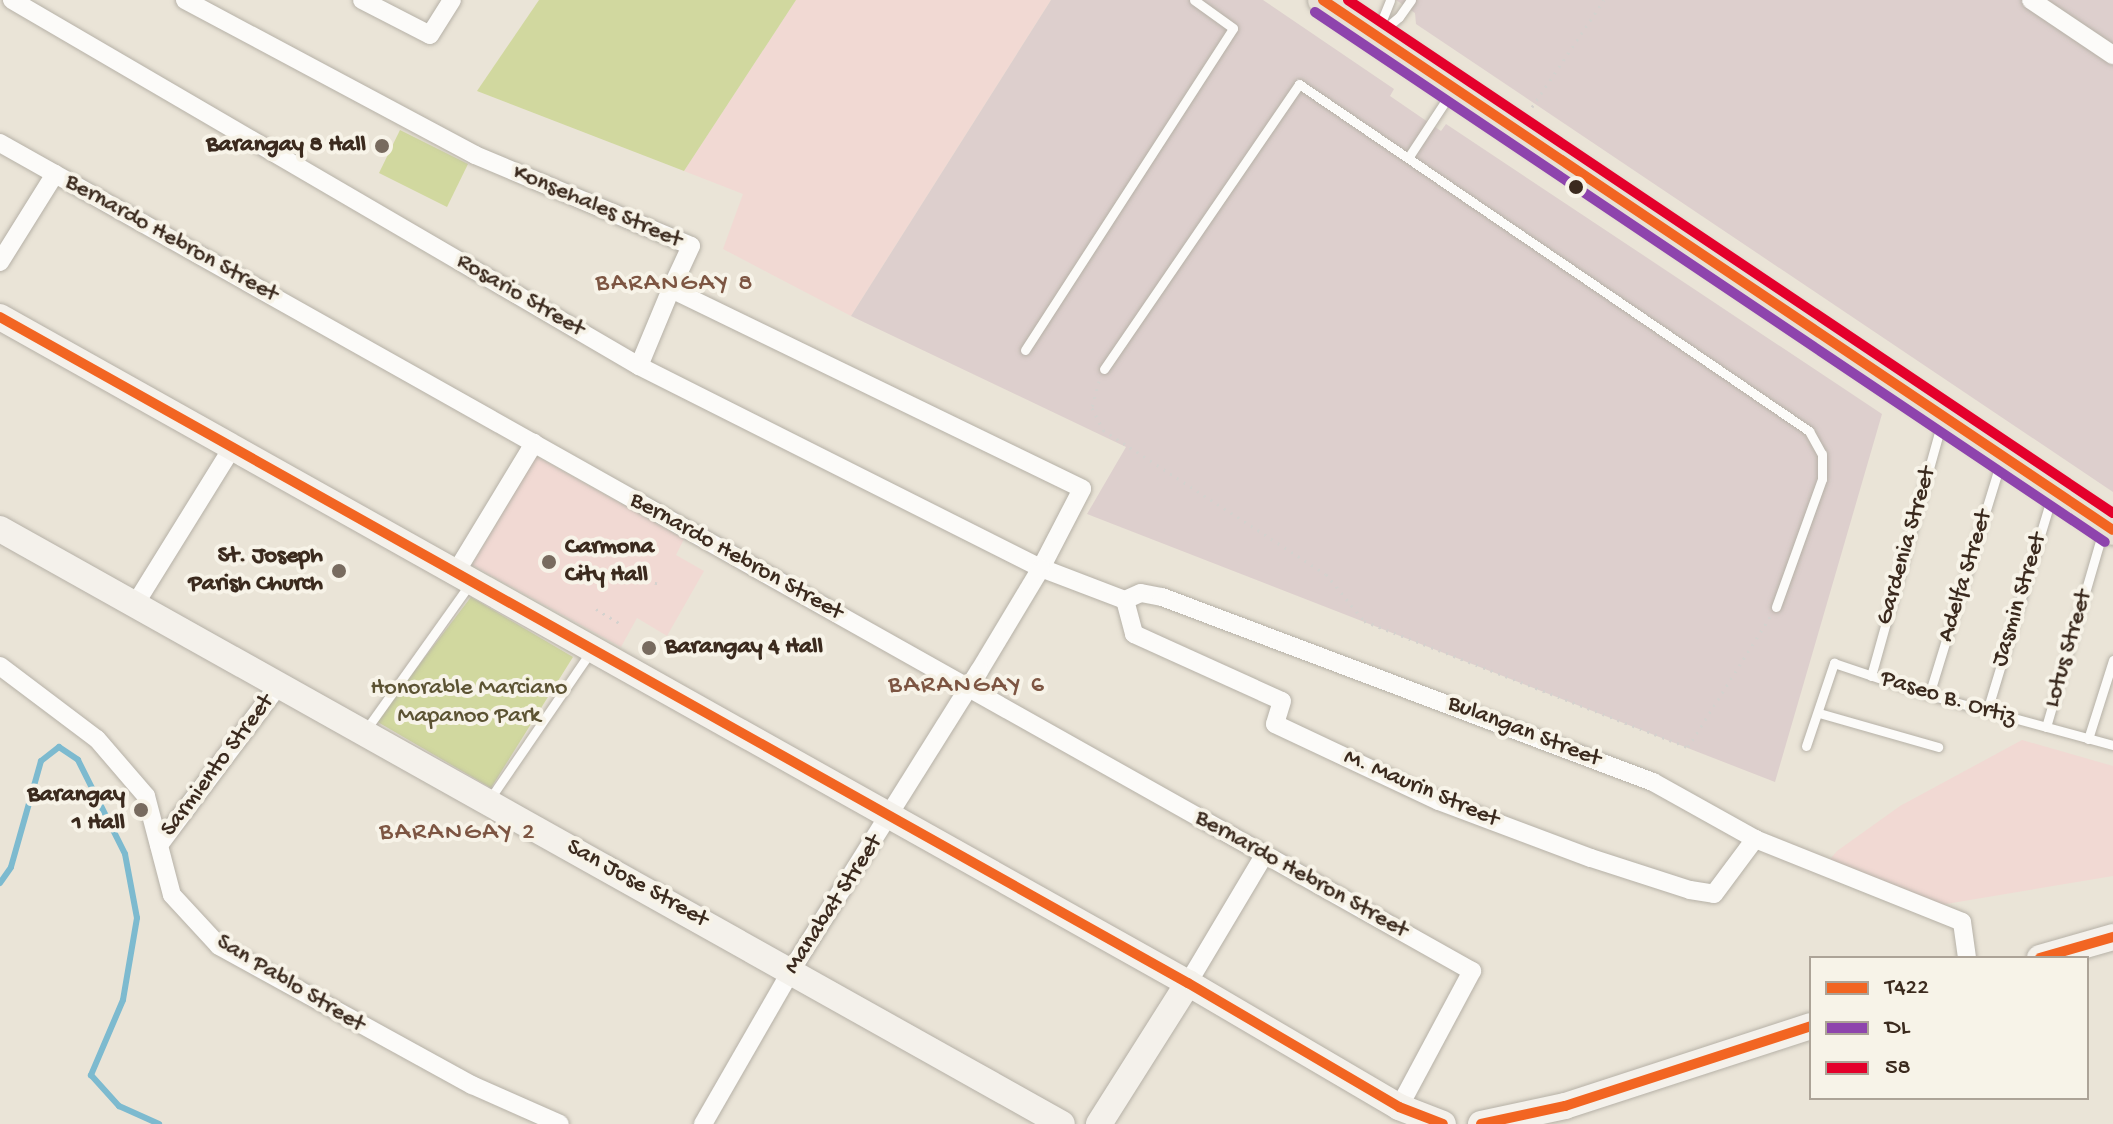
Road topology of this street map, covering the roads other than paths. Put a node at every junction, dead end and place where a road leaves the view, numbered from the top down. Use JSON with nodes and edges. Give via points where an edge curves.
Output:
{"nodes":[{"id":1,"x":12,"y":0,"type":"edge"},
{"id":2,"x":185,"y":0,"type":"edge"},
{"id":3,"x":362,"y":0,"type":"edge"},
{"id":4,"x":452,"y":0,"type":"edge"},
{"id":5,"x":1194,"y":0,"type":"edge"},
{"id":6,"x":1323,"y":0,"type":"edge"},
{"id":7,"x":1390,"y":0,"type":"edge"},
{"id":8,"x":1411,"y":0,"type":"edge"},
{"id":9,"x":2031,"y":0,"type":"edge"},
{"id":10,"x":1376,"y":36,"type":"junction"},
{"id":11,"x":2113,"y":55,"type":"edge"},
{"id":12,"x":1454,"y":88,"type":"junction"},
{"id":13,"x":0,"y":143,"type":"edge"},
{"id":14,"x":1408,"y":158,"type":"junction"},
{"id":15,"x":55,"y":174,"type":"junction"},
{"id":16,"x":0,"y":262,"type":"edge"},
{"id":17,"x":671,"y":289,"type":"junction"},
{"id":18,"x":0,"y":317,"type":"edge"},
{"id":19,"x":1025,"y":350,"type":"dead end"},
{"id":20,"x":639,"y":366,"type":"junction"},
{"id":21,"x":1104,"y":369,"type":"road end"},
{"id":22,"x":1943,"y":417,"type":"junction"},
{"id":23,"x":534,"y":443,"type":"junction"},
{"id":24,"x":232,"y":448,"type":"junction"},
{"id":25,"x":2002,"y":456,"type":"junction"},
{"id":26,"x":1082,"y":489,"type":"joint"},
{"id":27,"x":2054,"y":490,"type":"junction"},
{"id":28,"x":2109,"y":528,"type":"edge"},
{"id":29,"x":0,"y":529,"type":"edge"},
{"id":30,"x":1041,"y":568,"type":"junction"},
{"id":31,"x":464,"y":576,"type":"junction"},
{"id":32,"x":1125,"y":600,"type":"junction"},
{"id":33,"x":134,"y":606,"type":"junction"},
{"id":34,"x":1776,"y":607,"type":"road end"},
{"id":35,"x":592,"y":650,"type":"junction"},
{"id":36,"x":2113,"y":660,"type":"edge"},
{"id":37,"x":0,"y":666,"type":"edge"},
{"id":38,"x":1871,"y":676,"type":"junction"},
{"id":39,"x":277,"y":687,"type":"junction"},
{"id":40,"x":968,"y":688,"type":"junction"},
{"id":41,"x":1929,"y":695,"type":"junction"},
{"id":42,"x":1987,"y":711,"type":"junction"},
{"id":43,"x":1819,"y":713,"type":"junction"},
{"id":44,"x":2046,"y":727,"type":"junction"},
{"id":45,"x":363,"y":732,"type":"junction"},
{"id":46,"x":2088,"y":739,"type":"junction"},
{"id":47,"x":2113,"y":745,"type":"edge"},
{"id":48,"x":1806,"y":746,"type":"dead end"},
{"id":49,"x":1938,"y":747,"type":"dead end"},
{"id":50,"x":489,"y":800,"type":"junction"},
{"id":51,"x":891,"y":815,"type":"junction"},
{"id":52,"x":1755,"y":839,"type":"junction"},
{"id":53,"x":159,"y":845,"type":"junction"},
{"id":54,"x":1265,"y":854,"type":"junction"},
{"id":55,"x":2113,"y":937,"type":"edge"},
{"id":56,"x":1967,"y":956,"type":"edge"},
{"id":57,"x":2047,"y":956,"type":"edge"},
{"id":58,"x":791,"y":971,"type":"junction"},
{"id":59,"x":1188,"y":983,"type":"junction"},
{"id":60,"x":1809,"y":1027,"type":"edge"},
{"id":61,"x":1399,"y":1107,"type":"junction"},
{"id":62,"x":1561,"y":1115,"type":"edge"},
{"id":63,"x":560,"y":1124,"type":"edge"},
{"id":64,"x":703,"y":1124,"type":"edge"},
{"id":65,"x":1062,"y":1124,"type":"edge"},
{"id":66,"x":1099,"y":1124,"type":"edge"},
{"id":67,"x":1443,"y":1124,"type":"edge"},
{"id":68,"x":1481,"y":1124,"type":"edge"}],
"edges":[{"from":1,"to":20,"type":"street","name":"Rosario Street"},
{"from":2,"to":17,"type":"street","name":"Konsehales Street","via":[[475,155],[691,246]]},
{"from":3,"to":4,"type":"street","via":[[430,35]]},
{"from":5,"to":19,"type":"lane","via":[[1233,28]]},
{"from":6,"to":10,"type":"highway"},
{"from":7,"to":10,"type":"lane"},
{"from":8,"to":10,"type":"lane"},
{"from":9,"to":11,"type":"street"},
{"from":10,"to":12,"type":"highway"},
{"from":12,"to":14,"type":"lane"},
{"from":12,"to":22,"type":"highway"},
{"from":13,"to":15,"type":"street","name":"Bernardo Hebron Street"},
{"from":14,"to":21,"type":"lane","via":[[1299,84]]},
{"from":14,"to":34,"type":"lane","via":[[1809,431],[1822,454],[1822,479]]},
{"from":15,"to":16,"type":"street"},
{"from":15,"to":23,"type":"street","name":"Bernardo Hebron Street"},
{"from":17,"to":20,"type":"street"},
{"from":17,"to":26,"type":"street","name":"Konsehales Street"},
{"from":18,"to":24,"type":"main road"},
{"from":20,"to":30,"type":"street","name":"Rosario Street"},
{"from":22,"to":25,"type":"highway"},
{"from":22,"to":38,"type":"lane","name":"Gardenia Street"},
{"from":23,"to":31,"type":"street"},
{"from":23,"to":40,"type":"street","name":"Bernardo Hebron Street"},
{"from":24,"to":31,"type":"main road"},
{"from":24,"to":33,"type":"street"},
{"from":25,"to":27,"type":"highway"},
{"from":25,"to":41,"type":"lane","name":"Adelfa Street"},
{"from":26,"to":30,"type":"street","name":"Manabat Street"},
{"from":27,"to":28,"type":"highway"},
{"from":27,"to":42,"type":"lane","name":"Jasmin Street"},
{"from":28,"to":44,"type":"lane","name":"Lotus Street"},
{"from":29,"to":33,"type":"main road","name":"San Jose Street"},
{"from":30,"to":32,"type":"street","name":"Bulangan Street"},
{"from":30,"to":40,"type":"street","name":"Manabat Street"},
{"from":31,"to":35,"type":"main road"},
{"from":31,"to":45,"type":"lane"},
{"from":32,"to":52,"type":"street","name":"Bulangan Street","via":[[1141,593],[1162,597],[1324,656],[1653,782]]},
{"from":32,"to":52,"type":"street","name":"M. Maurin Street","via":[[1134,634],[1282,701],[1275,724],[1439,801],[1591,858],[1714,894]]},
{"from":33,"to":39,"type":"main road","name":"San Jose Street"},
{"from":35,"to":50,"type":"lane"},
{"from":35,"to":51,"type":"main road"},
{"from":36,"to":46,"type":"lane"},
{"from":37,"to":53,"type":"street","name":"San Pablo Street","via":[[97,739],[146,796]]},
{"from":38,"to":41,"type":"lane","name":"Paseo B. Ortiz"},
{"from":38,"to":43,"type":"lane","name":"Paseo B. Ortiz","via":[[1834,663]]},
{"from":39,"to":45,"type":"main road","name":"San Jose Street"},
{"from":39,"to":53,"type":"street","name":"Sarmiento Street"},
{"from":40,"to":51,"type":"street","name":"Manabat Street"},
{"from":40,"to":54,"type":"street","name":"Bernardo Hebron Street"},
{"from":41,"to":42,"type":"lane","name":"Paseo B. Ortiz"},
{"from":42,"to":44,"type":"lane","name":"Paseo B. Ortiz"},
{"from":43,"to":48,"type":"lane","name":"Paseo B. Ortiz"},
{"from":43,"to":49,"type":"lane","name":"Paseo B. Ortiz"},
{"from":44,"to":46,"type":"lane","name":"Paseo B. Ortiz"},
{"from":45,"to":50,"type":"main road","name":"San Jose Street"},
{"from":46,"to":47,"type":"lane","name":"Paseo B. Ortiz"},
{"from":50,"to":58,"type":"main road","name":"San Jose Street"},
{"from":51,"to":58,"type":"street","name":"Manabat Street"},
{"from":51,"to":59,"type":"main road"},
{"from":52,"to":56,"type":"street","name":"Bulangan Street","via":[[1962,922]]},
{"from":53,"to":63,"type":"street","name":"San Pablo Street","via":[[172,895],[219,946],[472,1085]]},
{"from":54,"to":59,"type":"street"},
{"from":54,"to":61,"type":"street","name":"Bernardo Hebron Street","via":[[1472,971]]},
{"from":55,"to":57,"type":"main road"},
{"from":58,"to":64,"type":"street","name":"Manabat Street"},
{"from":58,"to":65,"type":"main road","name":"San Jose Street"},
{"from":59,"to":61,"type":"main road"},
{"from":59,"to":66,"type":"main road"},
{"from":60,"to":62,"type":"main road"},
{"from":61,"to":67,"type":"main road"},
{"from":62,"to":68,"type":"main road"}]}
